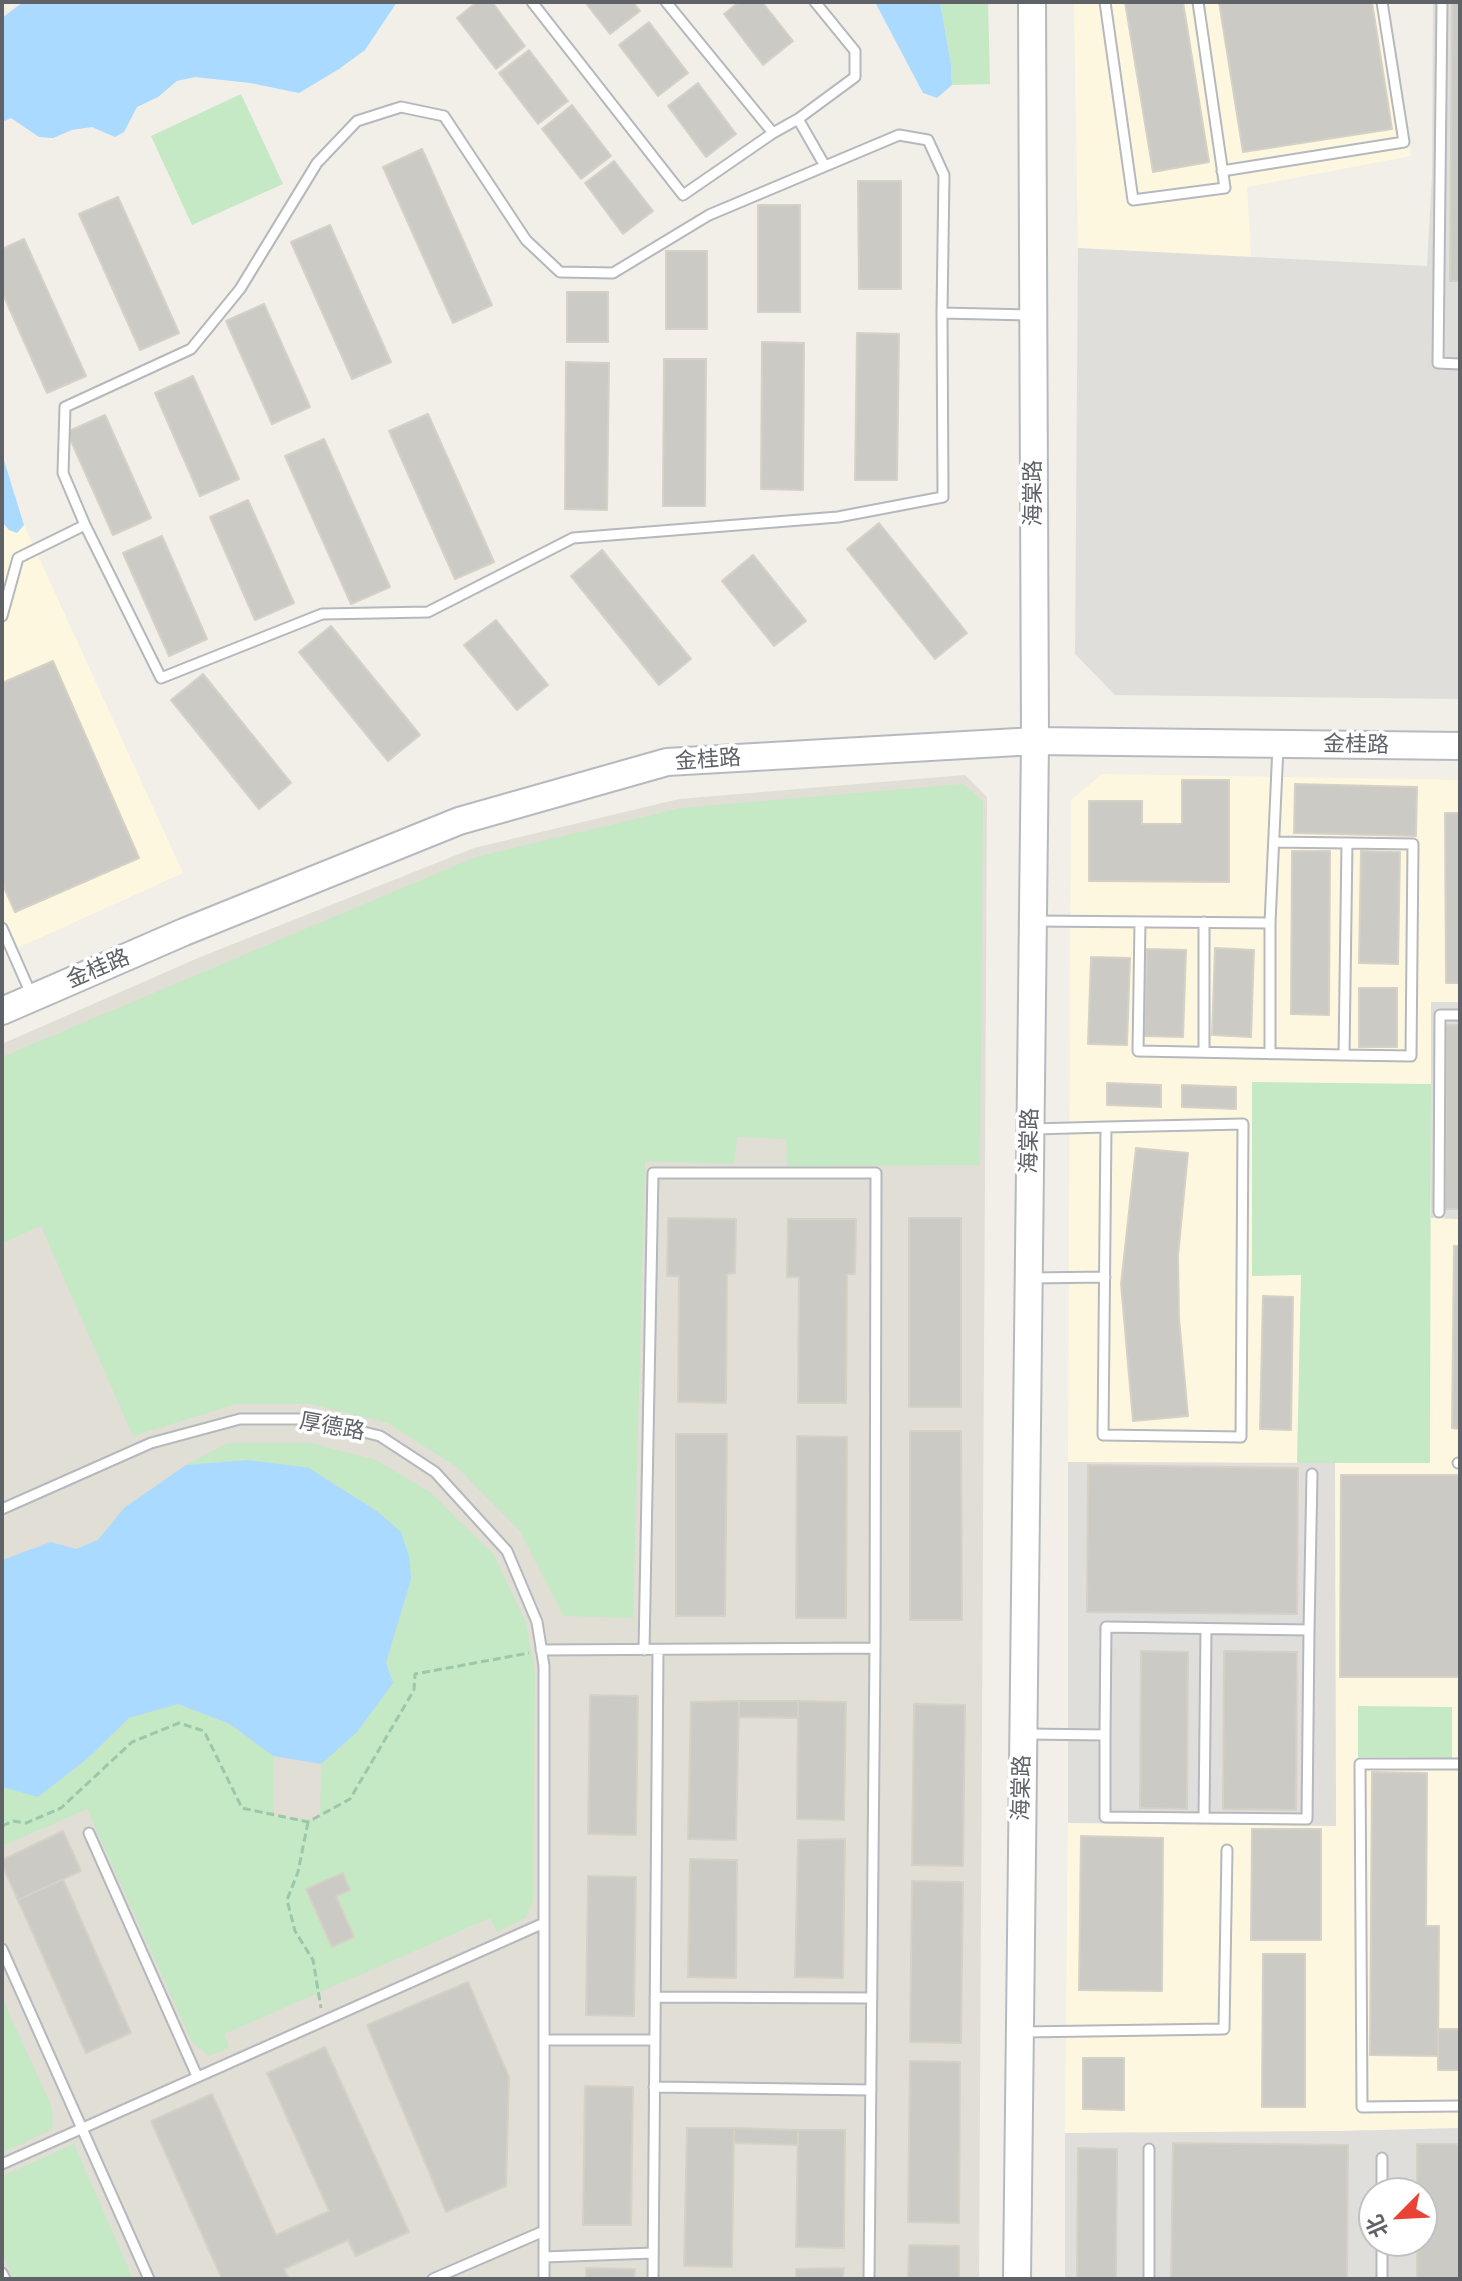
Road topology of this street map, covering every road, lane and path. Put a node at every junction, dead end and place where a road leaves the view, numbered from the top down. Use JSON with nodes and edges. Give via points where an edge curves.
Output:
{"nodes":[{"id":1,"x":532,"y":2,"type":"edge"},
{"id":2,"x":666,"y":2,"type":"edge"},
{"id":3,"x":815,"y":2,"type":"edge"},
{"id":4,"x":1032,"y":2,"type":"edge"},
{"id":5,"x":1105,"y":2,"type":"edge"},
{"id":6,"x":1198,"y":2,"type":"edge"},
{"id":7,"x":1382,"y":2,"type":"edge"},
{"id":8,"x":1442,"y":2,"type":"edge"},
{"id":9,"x":798,"y":119,"type":"junction"},
{"id":10,"x":773,"y":133,"type":"junction"},
{"id":11,"x":825,"y":166,"type":"junction"},
{"id":12,"x":1222,"y":171,"type":"junction"},
{"id":13,"x":942,"y":313,"type":"junction"},
{"id":14,"x":1033,"y":315,"type":"junction"},
{"id":15,"x":1460,"y":364,"type":"edge"},
{"id":16,"x":85,"y":525,"type":"junction"},
{"id":17,"x":2,"y":616,"type":"edge"},
{"id":18,"x":1035,"y":741,"type":"junction"},
{"id":19,"x":1278,"y":745,"type":"junction"},
{"id":20,"x":1460,"y":746,"type":"edge"},
{"id":21,"x":1274,"y":842,"type":"junction"},
{"id":22,"x":1347,"y":843,"type":"junction"},
{"id":23,"x":1031,"y":921,"type":"junction"},
{"id":24,"x":1140,"y":922,"type":"junction"},
{"id":25,"x":1204,"y":922,"type":"junction"},
{"id":26,"x":1270,"y":923,"type":"junction"},
{"id":27,"x":2,"y":928,"type":"edge"},
{"id":28,"x":33,"y":997,"type":"junction"},
{"id":29,"x":2,"y":1011,"type":"edge"},
{"id":30,"x":1460,"y":1015,"type":"edge"},
{"id":31,"x":1204,"y":1052,"type":"junction"},
{"id":32,"x":1270,"y":1054,"type":"junction"},
{"id":33,"x":1344,"y":1055,"type":"junction"},
{"id":34,"x":1106,"y":1127,"type":"junction"},
{"id":35,"x":1030,"y":1129,"type":"junction"},
{"id":36,"x":1439,"y":1212,"type":"dead end"},
{"id":37,"x":1105,"y":1277,"type":"junction"},
{"id":38,"x":1028,"y":1278,"type":"junction"},
{"id":39,"x":1312,"y":1474,"type":"dead end"},
{"id":40,"x":2,"y":1509,"type":"edge"},
{"id":41,"x":1206,"y":1629,"type":"junction"},
{"id":42,"x":1309,"y":1630,"type":"junction"},
{"id":43,"x":875,"y":1648,"type":"junction"},
{"id":44,"x":541,"y":1650,"type":"junction"},
{"id":45,"x":644,"y":1650,"type":"junction"},
{"id":46,"x":658,"y":1650,"type":"junction"},
{"id":47,"x":1023,"y":1734,"type":"junction"},
{"id":48,"x":1105,"y":1735,"type":"junction"},
{"id":49,"x":1460,"y":1764,"type":"edge"},
{"id":50,"x":1204,"y":1818,"type":"junction"},
{"id":51,"x":308,"y":1822,"type":"junction"},
{"id":52,"x":2,"y":1826,"type":"edge"},
{"id":53,"x":89,"y":1833,"type":"dead end"},
{"id":54,"x":1227,"y":1850,"type":"dead end"},
{"id":55,"x":544,"y":1923,"type":"junction"},
{"id":56,"x":2,"y":1949,"type":"edge"},
{"id":57,"x":655,"y":1997,"type":"junction"},
{"id":58,"x":872,"y":1998,"type":"junction"},
{"id":59,"x":323,"y":2020,"type":"junction"},
{"id":60,"x":1020,"y":2032,"type":"junction"},
{"id":61,"x":544,"y":2040,"type":"junction"},
{"id":62,"x":655,"y":2040,"type":"junction"},
{"id":63,"x":197,"y":2076,"type":"junction"},
{"id":64,"x":654,"y":2087,"type":"junction"},
{"id":65,"x":871,"y":2090,"type":"junction"},
{"id":66,"x":1460,"y":2106,"type":"edge"},
{"id":67,"x":81,"y":2127,"type":"junction"},
{"id":68,"x":1149,"y":2149,"type":"dead end"},
{"id":69,"x":1382,"y":2158,"type":"dead end"},
{"id":70,"x":2,"y":2164,"type":"edge"},
{"id":71,"x":1382,"y":2177,"type":"edge"},
{"id":72,"x":544,"y":2231,"type":"junction"},
{"id":73,"x":653,"y":2253,"type":"junction"},
{"id":74,"x":544,"y":2257,"type":"junction"},
{"id":75,"x":1382,"y":2257,"type":"edge"},
{"id":76,"x":2,"y":2273,"type":"edge"},
{"id":77,"x":5,"y":2279,"type":"edge"},
{"id":78,"x":149,"y":2279,"type":"edge"},
{"id":79,"x":433,"y":2279,"type":"edge"},
{"id":80,"x":544,"y":2279,"type":"edge"},
{"id":81,"x":653,"y":2279,"type":"edge"},
{"id":82,"x":869,"y":2279,"type":"edge"},
{"id":83,"x":1017,"y":2279,"type":"edge"},
{"id":84,"x":1149,"y":2279,"type":"edge"},
{"id":85,"x":1382,"y":2279,"type":"edge"}],
"edges":[{"from":1,"to":10,"type":"lane","via":[[683,195]]},
{"from":2,"to":10,"type":"lane"},
{"from":3,"to":9,"type":"lane","via":[[855,51],[855,77]]},
{"from":4,"to":14,"type":"street","name":"海棠路"},
{"from":5,"to":12,"type":"lane","via":[[1133,200],[1225,188]]},
{"from":6,"to":12,"type":"lane"},
{"from":7,"to":12,"type":"lane","via":[[1404,142]]},
{"from":8,"to":15,"type":"lane","via":[[1438,363]]},
{"from":9,"to":10,"type":"lane"},
{"from":9,"to":11,"type":"lane"},
{"from":11,"to":13,"type":"lane","via":[[899,135],[928,140],[944,175]]},
{"from":11,"to":16,"type":"lane","via":[[709,215],[613,273],[560,272],[526,240],[444,116],[401,107],[357,121],[317,163],[240,289],[191,349],[65,407],[63,473]]},
{"from":13,"to":14,"type":"lane"},
{"from":13,"to":16,"type":"lane","via":[[943,497],[838,517],[573,538],[428,612],[322,614],[161,678]]},
{"from":14,"to":18,"type":"street","name":"海棠路"},
{"from":16,"to":17,"type":"lane","via":[[18,558]]},
{"from":18,"to":19,"type":"street","name":"金桂路"},
{"from":18,"to":23,"type":"street","name":"海棠路"},
{"from":18,"to":28,"type":"street","name":"金桂路","via":[[667,762],[459,821]]},
{"from":19,"to":20,"type":"street","name":"金桂路"},
{"from":19,"to":21,"type":"lane"},
{"from":21,"to":22,"type":"lane"},
{"from":21,"to":26,"type":"lane"},
{"from":22,"to":33,"type":"lane"},
{"from":22,"to":33,"type":"lane","via":[[1413,844],[1411,1056]]},
{"from":23,"to":24,"type":"lane"},
{"from":23,"to":35,"type":"street","name":"海棠路"},
{"from":24,"to":25,"type":"lane"},
{"from":24,"to":31,"type":"lane","via":[[1138,1051]]},
{"from":25,"to":26,"type":"lane"},
{"from":25,"to":31,"type":"lane"},
{"from":26,"to":32,"type":"lane"},
{"from":27,"to":28,"type":"lane"},
{"from":28,"to":29,"type":"street","name":"金桂路"},
{"from":30,"to":36,"type":"lane","via":[[1440,1015]]},
{"from":31,"to":32,"type":"lane"},
{"from":32,"to":33,"type":"lane"},
{"from":34,"to":35,"type":"lane"},
{"from":34,"to":37,"type":"lane"},
{"from":34,"to":37,"type":"lane","via":[[1243,1124],[1241,1437],[1103,1435]]},
{"from":35,"to":38,"type":"street","name":"海棠路"},
{"from":37,"to":38,"type":"lane"},
{"from":38,"to":47,"type":"street","name":"海棠路"},
{"from":39,"to":42,"type":"lane"},
{"from":40,"to":44,"type":"lane","name":"厚德路","via":[[151,1443],[240,1419],[311,1419],[380,1436],[435,1472],[507,1551],[537,1622]]},
{"from":41,"to":42,"type":"lane"},
{"from":41,"to":48,"type":"lane","via":[[1106,1627]]},
{"from":41,"to":50,"type":"lane"},
{"from":42,"to":50,"type":"lane","via":[[1307,1819]]},
{"from":43,"to":45,"type":"lane","via":[[876,1173],[653,1173]]},
{"from":43,"to":46,"type":"lane"},
{"from":43,"to":58,"type":"lane"},
{"from":44,"to":45,"type":"lane"},
{"from":44,"to":51,"type":"path","via":[[415,1674],[414,1690],[350,1799]]},
{"from":44,"to":55,"type":"lane","name":"厚德路"},
{"from":45,"to":46,"type":"lane"},
{"from":46,"to":57,"type":"lane"},
{"from":47,"to":48,"type":"lane"},
{"from":47,"to":60,"type":"street","name":"海棠路"},
{"from":48,"to":50,"type":"lane","via":[[1105,1817]]},
{"from":49,"to":66,"type":"lane","via":[[1360,1764],[1360,1780],[1362,2107]]},
{"from":51,"to":52,"type":"path","via":[[242,1808],[204,1731],[179,1723],[132,1742],[61,1808],[26,1823]]},
{"from":51,"to":59,"type":"path","via":[[287,1900],[295,1931],[313,1960]]},
{"from":53,"to":63,"type":"lane"},
{"from":54,"to":60,"type":"lane","via":[[1224,2029]]},
{"from":55,"to":59,"type":"lane"},
{"from":55,"to":61,"type":"lane","name":"厚德路"},
{"from":56,"to":67,"type":"lane"},
{"from":57,"to":58,"type":"lane"},
{"from":57,"to":62,"type":"lane"},
{"from":58,"to":65,"type":"lane"},
{"from":59,"to":63,"type":"lane"},
{"from":60,"to":83,"type":"street","name":"海棠路"},
{"from":61,"to":62,"type":"lane"},
{"from":61,"to":72,"type":"lane","name":"厚德路"},
{"from":62,"to":64,"type":"lane"},
{"from":63,"to":67,"type":"lane"},
{"from":64,"to":65,"type":"lane"},
{"from":64,"to":73,"type":"lane"},
{"from":65,"to":82,"type":"lane"},
{"from":67,"to":70,"type":"lane"},
{"from":67,"to":78,"type":"lane"},
{"from":68,"to":84,"type":"lane"},
{"from":69,"to":71,"type":"lane"},
{"from":72,"to":74,"type":"lane","name":"厚德路"},
{"from":72,"to":79,"type":"lane"},
{"from":73,"to":74,"type":"lane"},
{"from":73,"to":81,"type":"lane"},
{"from":74,"to":80,"type":"lane","name":"厚德路"},
{"from":75,"to":85,"type":"lane"},
{"from":76,"to":77,"type":"lane"}]}
